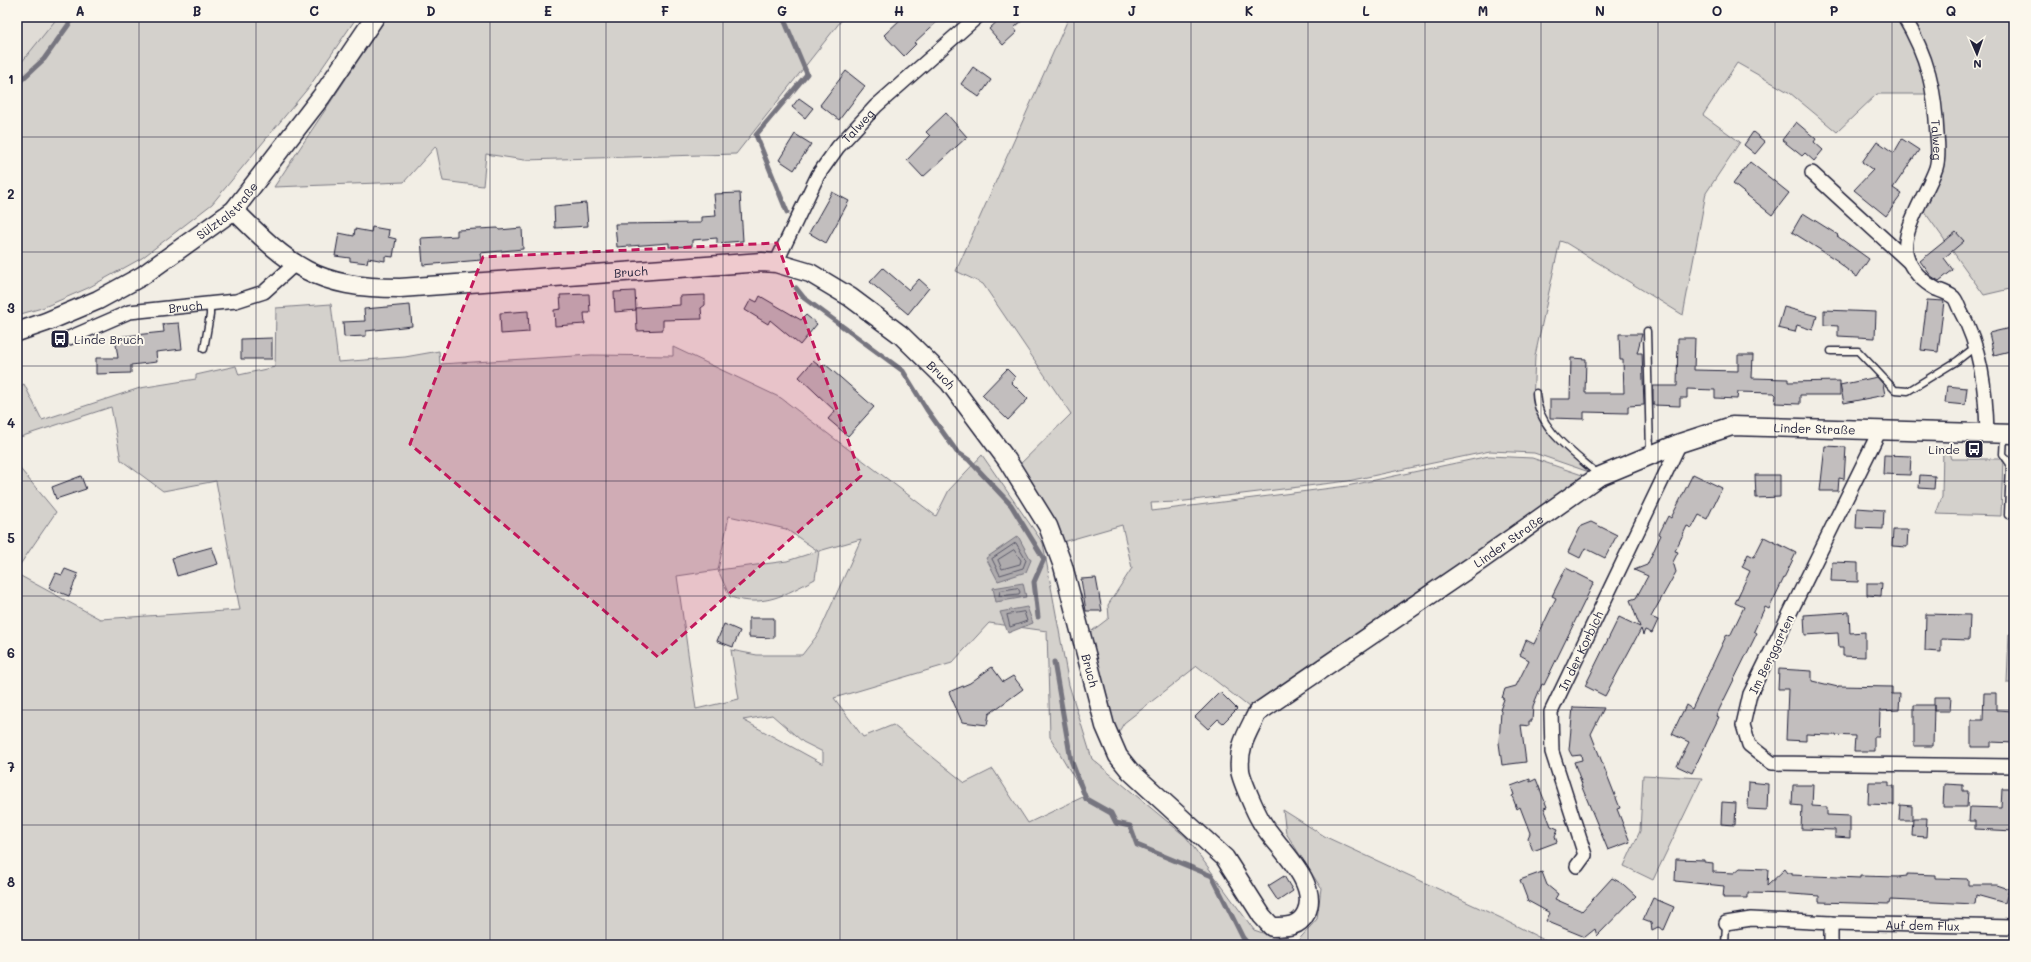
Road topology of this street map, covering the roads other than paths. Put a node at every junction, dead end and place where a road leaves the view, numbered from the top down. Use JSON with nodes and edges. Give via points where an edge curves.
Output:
{"nodes":[{"id":1,"x":375,"y":17,"type":"edge"},
{"id":2,"x":977,"y":17,"type":"edge"},
{"id":3,"x":1904,"y":17,"type":"edge"},
{"id":4,"x":1812,"y":173,"type":"dead end"},
{"id":5,"x":234,"y":210,"type":"junction"},
{"id":6,"x":776,"y":263,"type":"junction"},
{"id":7,"x":1910,"y":263,"type":"junction"},
{"id":8,"x":295,"y":264,"type":"junction"},
{"id":9,"x":210,"y":304,"type":"junction"},
{"id":10,"x":1647,"y":331,"type":"dead end"},
{"id":11,"x":17,"y":332,"type":"edge"},
{"id":12,"x":69,"y":338,"type":"dead end"},
{"id":13,"x":1975,"y":347,"type":"junction"},
{"id":14,"x":204,"y":349,"type":"dead end"},
{"id":15,"x":1831,"y":351,"type":"dead end"},
{"id":16,"x":1536,"y":393,"type":"dead end"},
{"id":17,"x":1880,"y":430,"type":"junction"},
{"id":18,"x":2002,"y":434,"type":"edge"},
{"id":19,"x":1680,"y":443,"type":"junction"},
{"id":20,"x":1650,"y":455,"type":"junction"},
{"id":21,"x":1600,"y":476,"type":"junction"},
{"id":22,"x":2008,"y":515,"type":"dead end"},
{"id":23,"x":2014,"y":766,"type":"edge"},
{"id":24,"x":1577,"y":866,"type":"dead end"},
{"id":25,"x":1302,"y":920,"type":"joint"},
{"id":26,"x":1726,"y":923,"type":"joint"},
{"id":27,"x":1831,"y":923,"type":"junction"},
{"id":28,"x":2014,"y":926,"type":"edge"},
{"id":29,"x":1725,"y":945,"type":"edge"},
{"id":30,"x":1831,"y":945,"type":"edge"}],
"edges":[{"from":1,"to":5,"type":"street","name":"Sülztalstraße","via":[[321,97]]},
{"from":2,"to":6,"type":"street","name":"Talweg","via":[[876,106],[838,147],[818,175]]},
{"from":3,"to":7,"type":"street","name":"Talweg","via":[[1919,42],[1929,73],[1936,104],[1938,145],[1937,167],[1909,230],[1905,246]]},
{"from":4,"to":7,"type":"street","name":"Talweg"},
{"from":5,"to":8,"type":"street","name":"Bruch","via":[[264,240]]},
{"from":5,"to":11,"type":"street","name":"Sülztalstraße","via":[[142,276],[98,300]]},
{"from":6,"to":8,"type":"street","name":"Bruch","via":[[400,288],[370,288],[331,281]]},
{"from":6,"to":25,"type":"street","name":"Bruch","via":[[810,273],[850,296],[900,334],[949,382],[1007,460],[1048,526],[1063,566],[1105,726],[1118,756],[1130,771],[1224,858],[1272,927],[1289,927]]},
{"from":7,"to":13,"type":"street","name":"Talweg","via":[[1915,272],[1929,285],[1953,297],[1968,324]]},
{"from":8,"to":9,"type":"street","name":"Bruch","via":[[264,292],[236,302]]},
{"from":9,"to":12,"type":"street","name":"Bruch","via":[[129,312]]},
{"from":9,"to":14,"type":"lane"},
{"from":10,"to":20,"type":"lane"},
{"from":13,"to":15,"type":"lane","via":[[1908,391],[1895,390],[1858,351]]},
{"from":13,"to":18,"type":"street","name":"Talweg","via":[[1980,362],[1986,405]]},
{"from":16,"to":21,"type":"lane","via":[[1536,404],[1552,432]]},
{"from":17,"to":18,"type":"street","name":"Linder Straße"},
{"from":17,"to":19,"type":"street","name":"Linder Straße","via":[[1732,426]]},
{"from":17,"to":23,"type":"street","name":"Im Berggarten","via":[[1750,694],[1743,725],[1749,745],[1772,763]]},
{"from":18,"to":22,"type":"lane","via":[[2003,454],[2010,464]]},
{"from":19,"to":20,"type":"street","name":"Linder Straße"},
{"from":19,"to":24,"type":"street","name":"In der Korbich","via":[[1551,712],[1552,752],[1585,855]]},
{"from":20,"to":21,"type":"street","name":"Linder Straße"},
{"from":21,"to":25,"type":"street","name":"Linder Straße","via":[[1257,713],[1242,744],[1240,772],[1261,822],[1300,872],[1308,892],[1308,909]]},
{"from":26,"to":27,"type":"street","name":"Auf dem Flux","via":[[1752,919]]},
{"from":26,"to":29,"type":"lane","name":"Auf dem Flux"},
{"from":27,"to":28,"type":"street","name":"Auf dem Flux"},
{"from":27,"to":30,"type":"street"}]}
